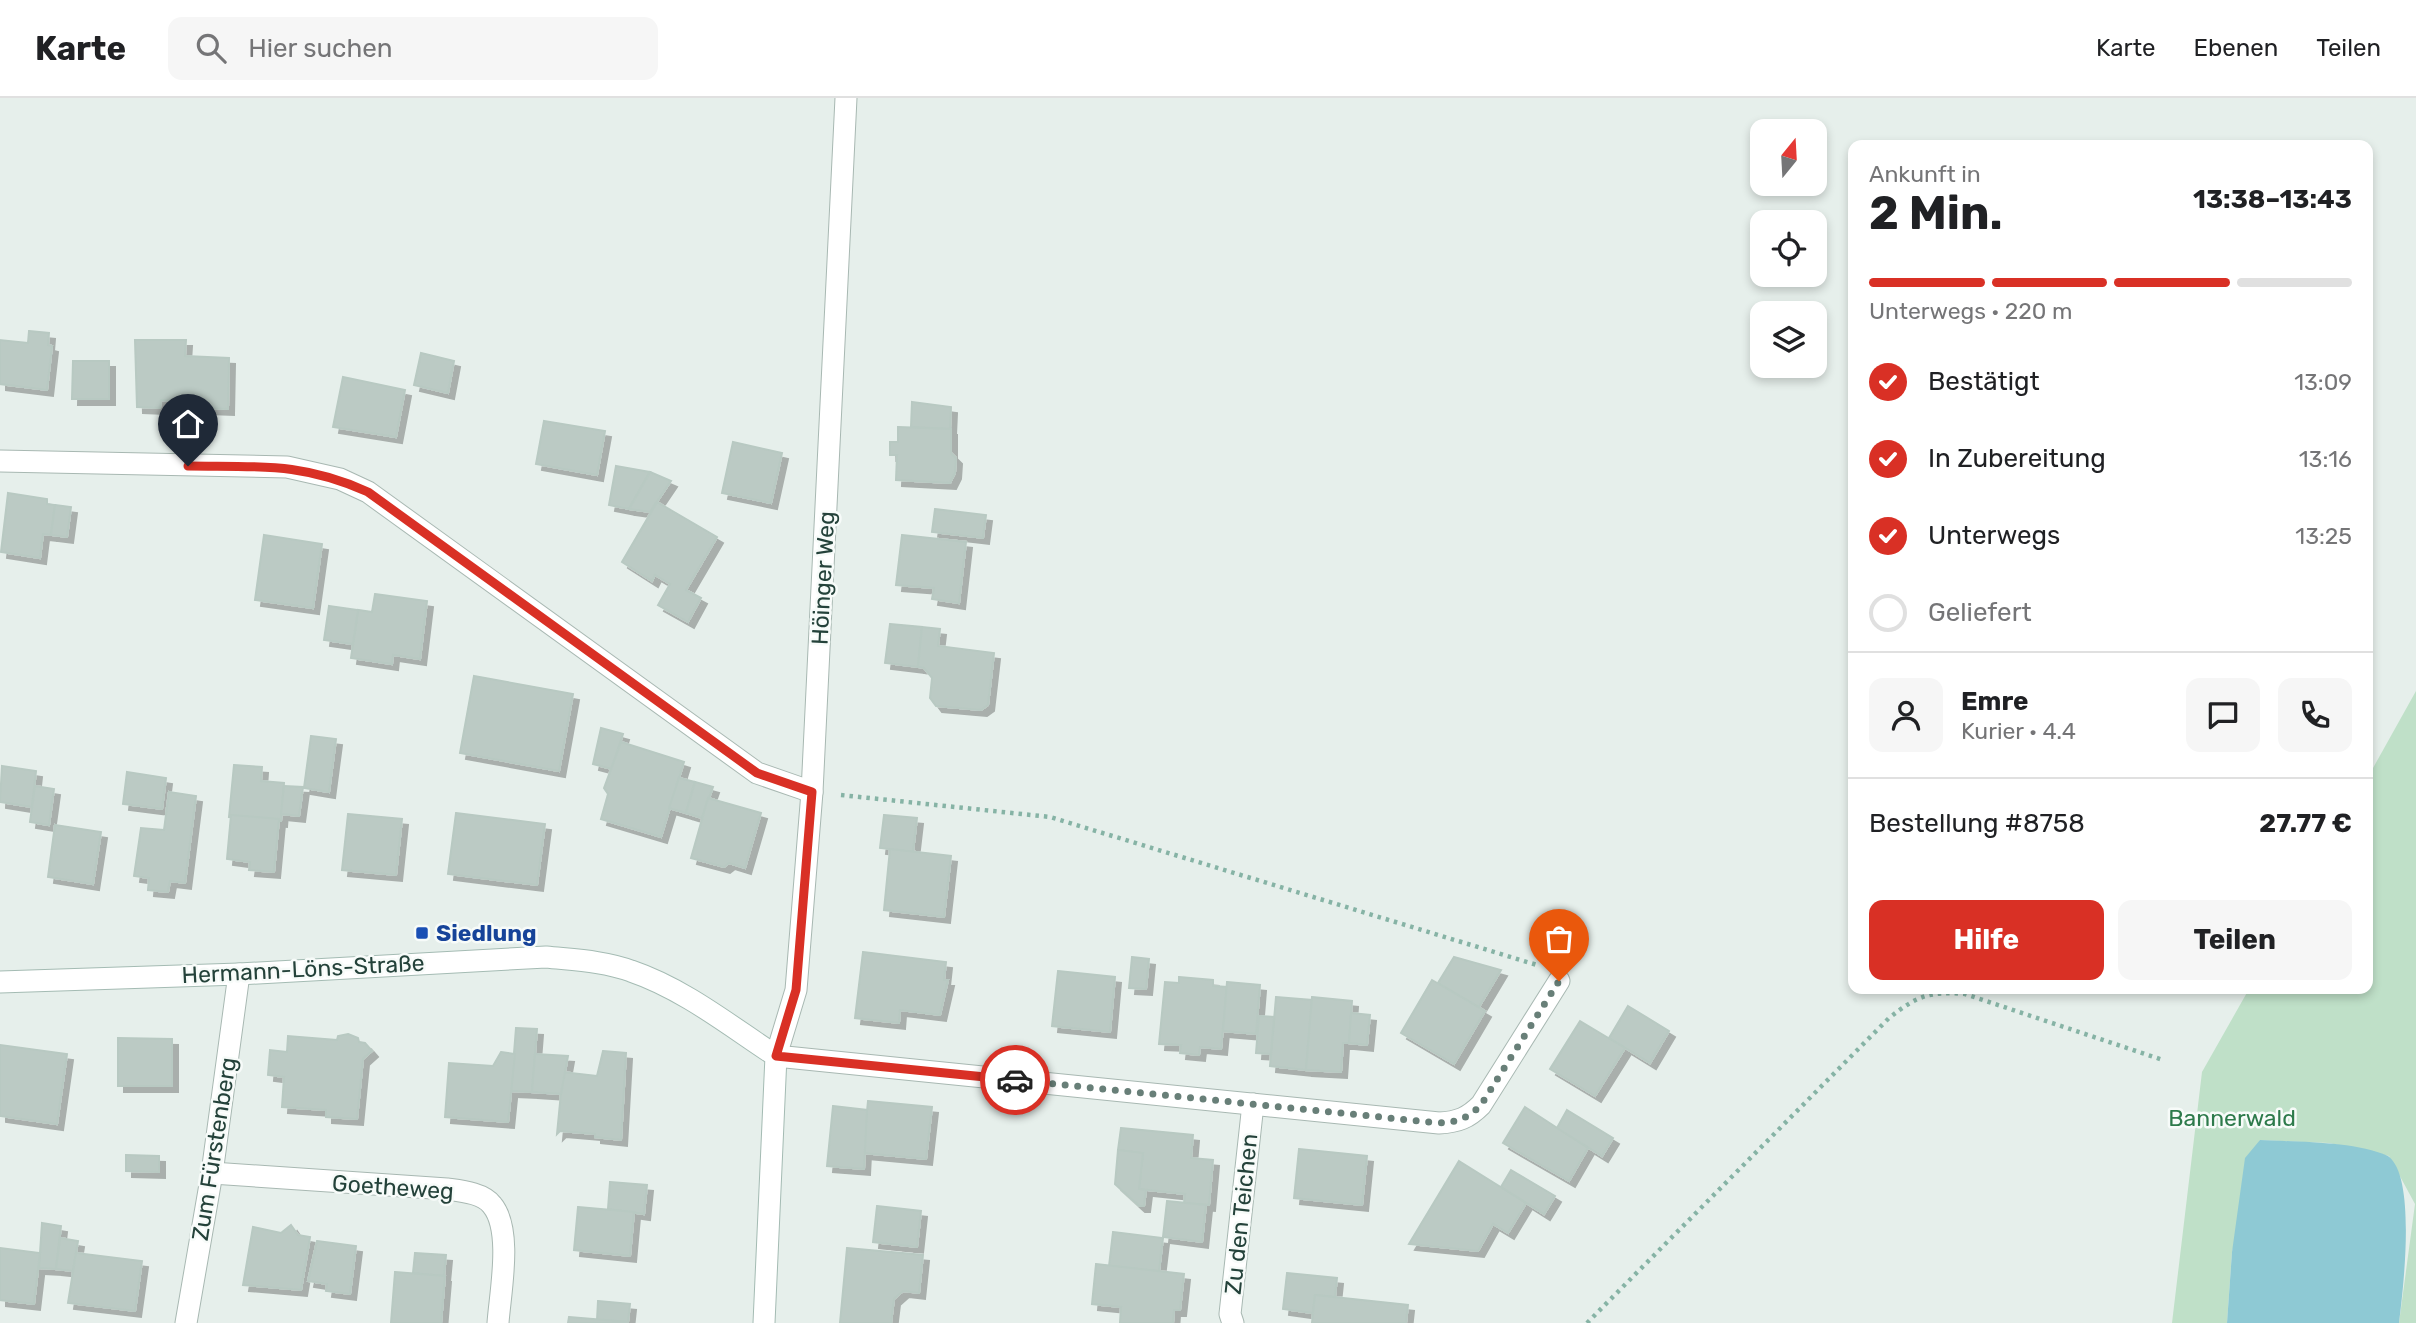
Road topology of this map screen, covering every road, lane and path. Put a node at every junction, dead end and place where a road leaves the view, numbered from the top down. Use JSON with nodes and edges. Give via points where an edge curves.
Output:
{"nodes":[{"id":1,"x":846,"y":98,"type":"edge"},
{"id":2,"x":0,"y":461,"type":"edge"},
{"id":3,"x":812,"y":792,"type":"junction"},
{"id":4,"x":239,"y":974,"type":"junction"},
{"id":5,"x":1559,"y":981,"type":"joint"},
{"id":6,"x":0,"y":982,"type":"edge"},
{"id":7,"x":1930,"y":994,"type":"edge"},
{"id":8,"x":1965,"y":994,"type":"edge"},
{"id":9,"x":776,"y":1056,"type":"junction"},
{"id":10,"x":2163,"y":1060,"type":"dead end"},
{"id":11,"x":1253,"y":1104,"type":"junction"},
{"id":12,"x":212,"y":1173,"type":"junction"},
{"id":13,"x":186,"y":1323,"type":"edge"},
{"id":14,"x":498,"y":1323,"type":"edge"},
{"id":15,"x":764,"y":1323,"type":"edge"},
{"id":16,"x":1233,"y":1323,"type":"edge"},
{"id":17,"x":1587,"y":1323,"type":"edge"}],
"edges":[{"from":1,"to":3,"type":"street","name":"Höinger Weg"},
{"from":2,"to":3,"type":"street","via":[[287,467],[340,479],[368,492],[757,773]]},
{"from":3,"to":5,"type":"path","via":[[1050,817],[1532,962]]},
{"from":3,"to":9,"type":"street","name":"Höinger Weg","via":[[796,990]]},
{"from":4,"to":6,"type":"street","name":"Hermann-Löns-Straße"},
{"from":4,"to":9,"type":"street","name":"Hermann-Löns-Straße","via":[[546,957],[594,962],[631,970],[667,986]]},
{"from":4,"to":12,"type":"street","name":"Zum Fürstenberg"},
{"from":5,"to":11,"type":"street","name":"Zu den Teichen","via":[[1481,1105],[1457,1122]]},
{"from":7,"to":17,"type":"path","via":[[1915,998],[1889,1018]]},
{"from":8,"to":10,"type":"path"},
{"from":9,"to":11,"type":"street","name":"Zu den Teichen"},
{"from":9,"to":15,"type":"street"},
{"from":11,"to":16,"type":"street","name":"Zu den Teichen","via":[[1230,1314]]},
{"from":12,"to":13,"type":"street","name":"Zum Fürstenberg"},
{"from":12,"to":14,"type":"street","name":"Goetheweg","via":[[472,1193],[492,1204],[501,1223]]}]}
